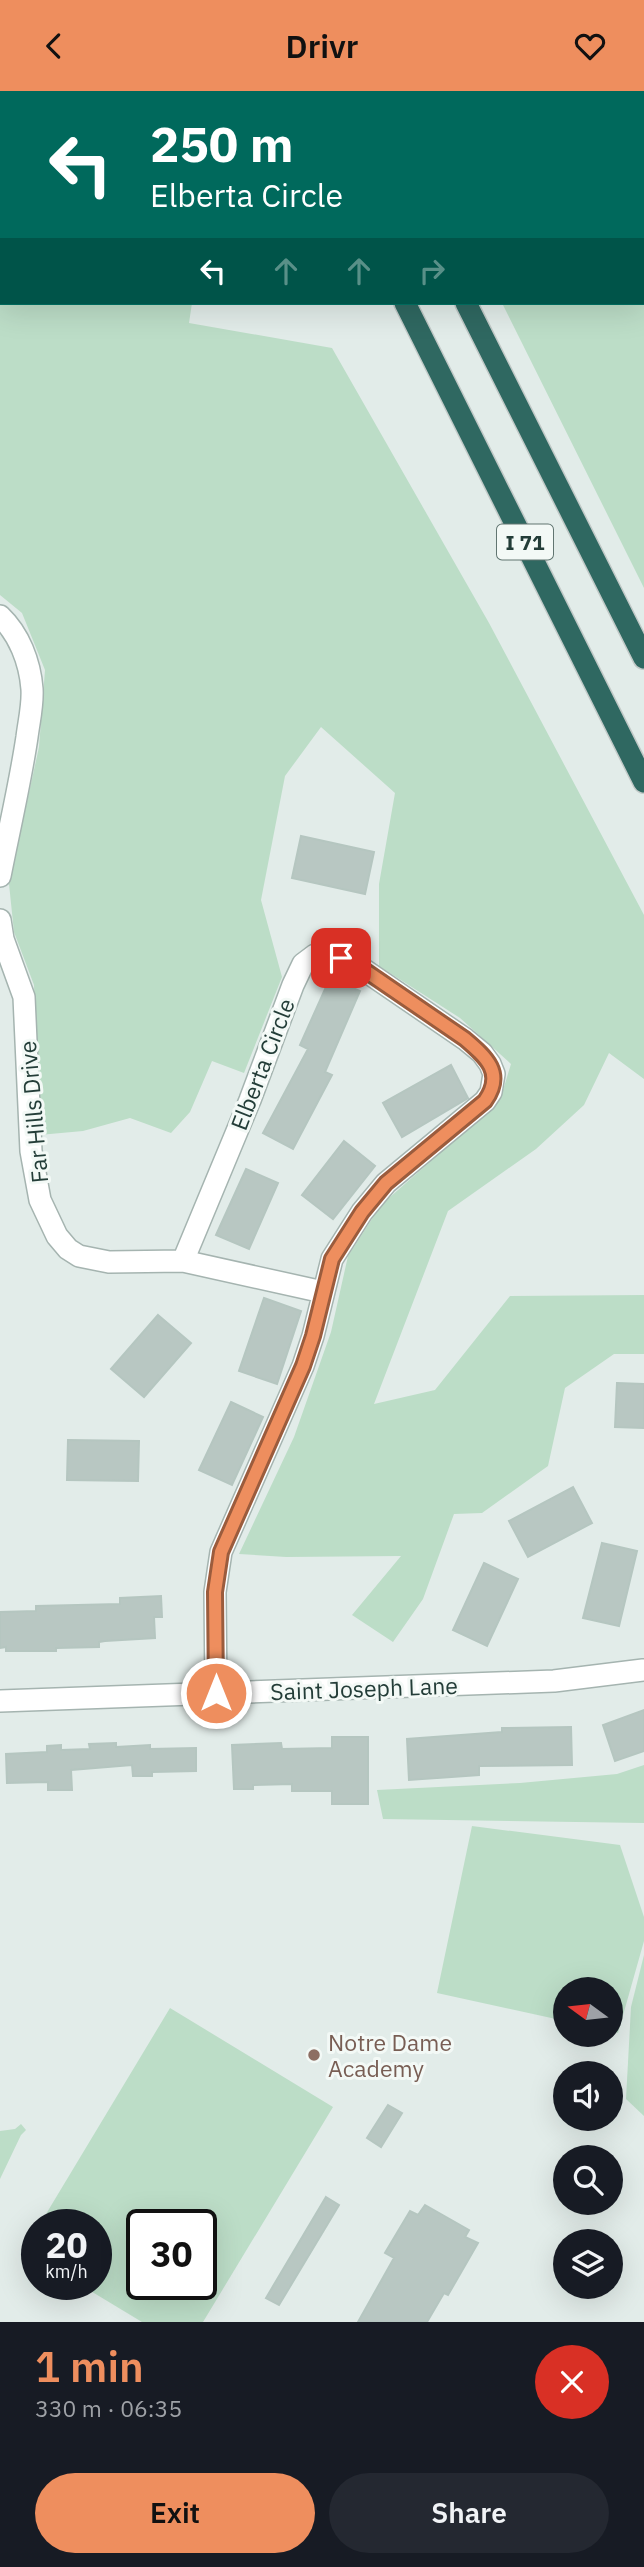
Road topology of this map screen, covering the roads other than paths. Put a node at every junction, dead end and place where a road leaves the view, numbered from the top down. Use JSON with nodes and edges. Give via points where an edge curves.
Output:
{"nodes":[{"id":1,"x":406,"y":305,"type":"edge"},
{"id":2,"x":467,"y":305,"type":"edge"},
{"id":3,"x":0,"y":615,"type":"edge"},
{"id":4,"x":644,"y":658,"type":"edge"},
{"id":5,"x":644,"y":782,"type":"edge"},
{"id":6,"x":0,"y":876,"type":"edge"},
{"id":7,"x":0,"y":919,"type":"edge"},
{"id":8,"x":183,"y":1261,"type":"junction"},
{"id":9,"x":323,"y":1292,"type":"junction"},
{"id":10,"x":643,"y":1670,"type":"edge"},
{"id":11,"x":216,"y":1693,"type":"junction"},
{"id":12,"x":0,"y":1702,"type":"edge"}],
"edges":[{"from":1,"to":5,"type":"highway","number":"I 71"},
{"from":2,"to":4,"type":"highway","number":"I 71"},
{"from":3,"to":6,"type":"street","via":[[25,656],[32,701]]},
{"from":7,"to":8,"type":"street","name":"Far Hills Drive","via":[[24,997],[32,1151],[40,1200],[57,1236],[79,1257],[126,1263]]},
{"from":8,"to":9,"type":"street","name":"Far Hills Drive"},
{"from":8,"to":9,"type":"street","name":"Elberta Circle","via":[[303,964],[327,953],[354,963],[465,1039],[482,1053],[494,1074],[485,1101],[386,1183],[362,1212],[332,1259]]},
{"from":9,"to":11,"type":"street","name":"Elberta Circle","via":[[303,1366],[221,1552],[215,1592]]},
{"from":10,"to":11,"type":"street","name":"Saint Joseph Lane","via":[[554,1681]]},
{"from":11,"to":12,"type":"street","name":"Saint Joseph Lane"}]}
